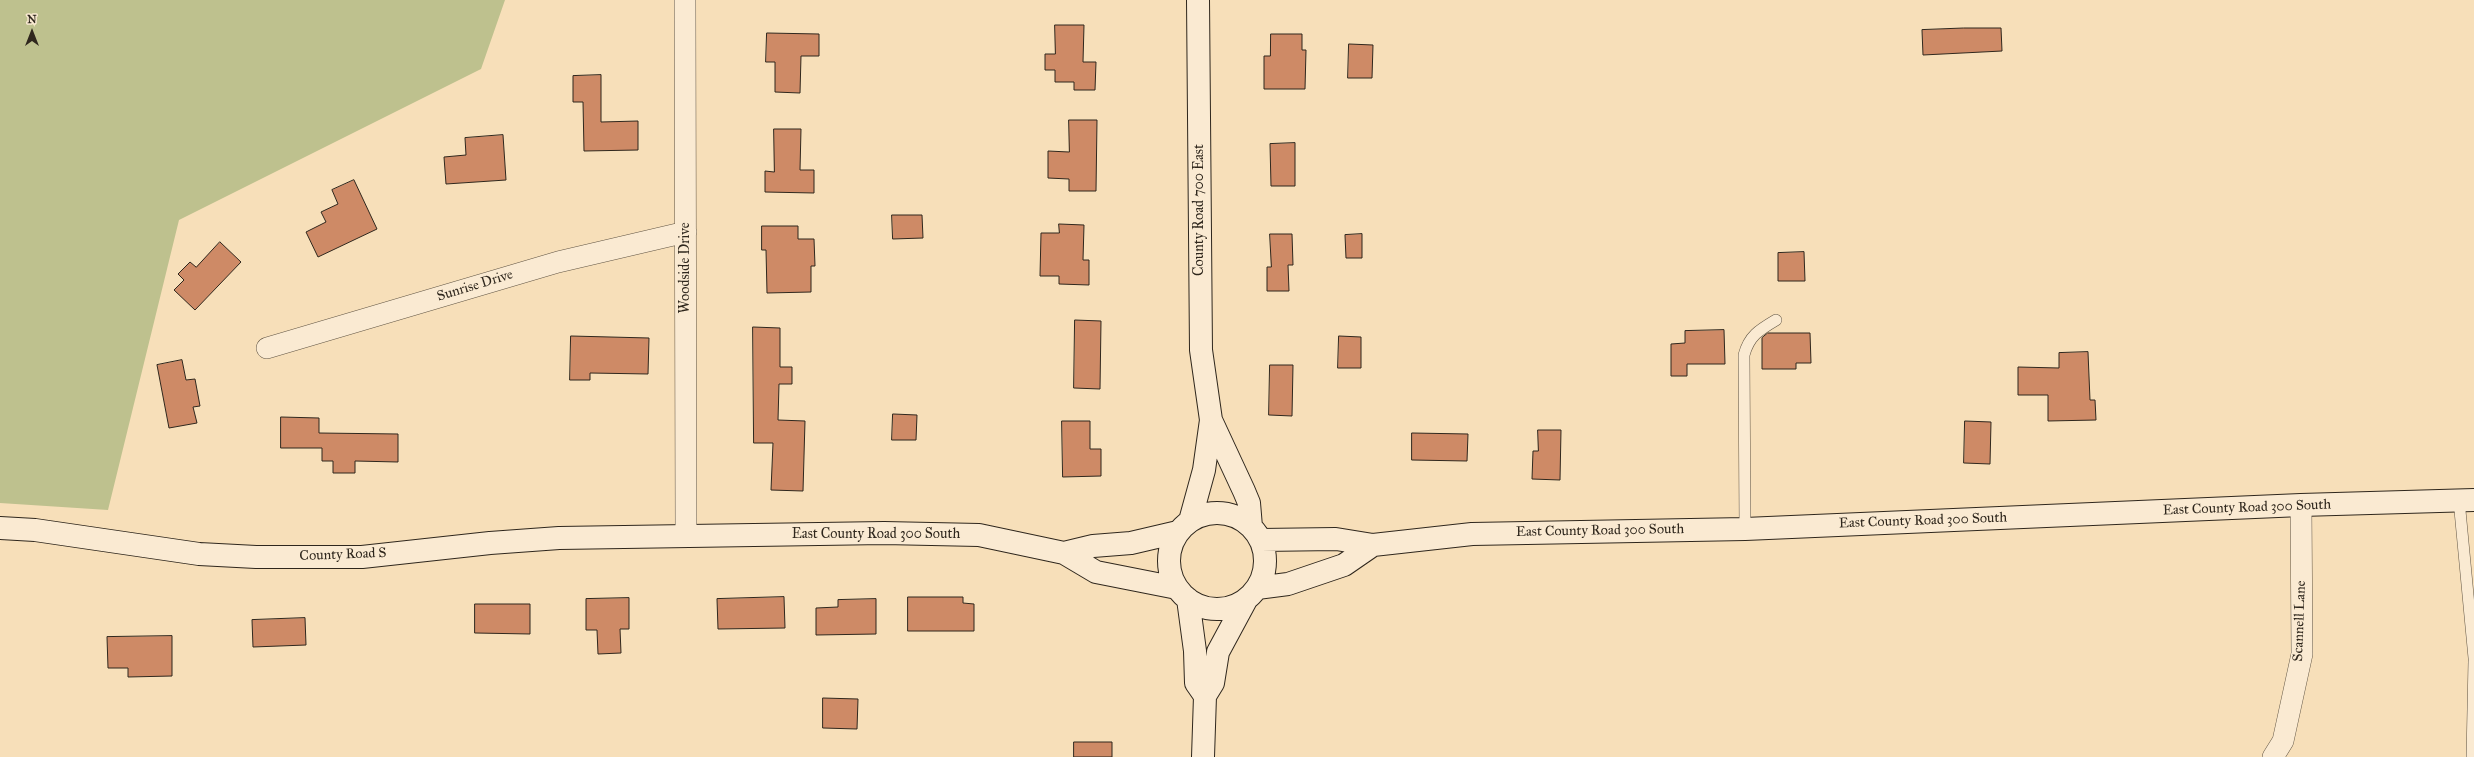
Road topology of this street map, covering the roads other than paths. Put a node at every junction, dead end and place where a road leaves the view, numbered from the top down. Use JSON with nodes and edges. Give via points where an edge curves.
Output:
{"nodes":[{"id":1,"x":684,"y":0,"type":"edge"},
{"id":2,"x":1198,"y":0,"type":"edge"},
{"id":3,"x":686,"y":232,"type":"junction"},
{"id":4,"x":1776,"y":320,"type":"dead end"},
{"id":5,"x":267,"y":348,"type":"dead end"},
{"id":6,"x":1211,"y":420,"type":"junction"},
{"id":7,"x":2466,"y":500,"type":"edge"},
{"id":8,"x":2301,"y":505,"type":"junction"},
{"id":9,"x":1184,"y":527,"type":"junction"},
{"id":10,"x":0,"y":528,"type":"edge"},
{"id":11,"x":1745,"y":529,"type":"junction"},
{"id":12,"x":1256,"y":534,"type":"junction"},
{"id":13,"x":686,"y":536,"type":"junction"},
{"id":14,"x":1373,"y":545,"type":"junction"},
{"id":15,"x":1064,"y":553,"type":"junction"},
{"id":16,"x":1182,"y":594,"type":"junction"},
{"id":17,"x":1252,"y":594,"type":"junction"},
{"id":18,"x":2474,"y":658,"type":"edge"},
{"id":19,"x":2474,"y":662,"type":"edge"},
{"id":20,"x":1205,"y":696,"type":"junction"},
{"id":21,"x":1204,"y":757,"type":"edge"},
{"id":22,"x":2273,"y":757,"type":"edge"},
{"id":23,"x":2472,"y":757,"type":"edge"}],
"edges":[{"from":1,"to":3,"type":"street","name":"Woodside Drive"},
{"from":2,"to":6,"type":"street","name":"County Road 700 East","via":[[1201,350]]},
{"from":3,"to":5,"type":"street","name":"Sunrise Drive","via":[[558,262]]},
{"from":3,"to":13,"type":"street","name":"Woodside Drive"},
{"from":4,"to":11,"type":"lane","via":[[1757,330],[1748,341],[1744,355]]},
{"from":6,"to":9,"type":"street","name":"County Road 700 East","via":[[1204,470]]},
{"from":6,"to":12,"type":"street","name":"County Road 700 East","via":[[1249,503]]},
{"from":7,"to":8,"type":"street","name":"East County Road 300 South"},
{"from":7,"to":18,"type":"lane"},
{"from":8,"to":11,"type":"street","name":"East County Road 300 South"},
{"from":8,"to":22,"type":"street","name":"Scannell Lane","via":[[2302,654],[2284,741]]},
{"from":9,"to":12,"type":"street","via":[[1205,514],[1222,513],[1238,517]]},
{"from":9,"to":15,"type":"street","name":"East County Road 300 South","via":[[1131,543],[1093,546]]},
{"from":9,"to":16,"type":"street","via":[[1172,545],[1169,560],[1171,574]]},
{"from":10,"to":13,"type":"street","name":"County Road S","via":[[35,530],[199,554],[256,557],[362,557],[505,542]]},
{"from":11,"to":14,"type":"street","name":"East County Road 300 South","via":[[1472,534]]},
{"from":12,"to":14,"type":"street","name":"East County Road 300 South","via":[[1336,539]]},
{"from":12,"to":17,"type":"street","via":[[1265,556],[1264,573]]},
{"from":13,"to":15,"type":"street","name":"East County Road 300 South","via":[[884,533],[979,535]]},
{"from":14,"to":17,"type":"street","name":"East County Road 300 South","via":[[1344,565]]},
{"from":15,"to":16,"type":"street","name":"East County Road 300 South","via":[[1096,572]]},
{"from":16,"to":17,"type":"street","via":[[1201,606],[1216,609],[1231,607]]},
{"from":16,"to":20,"type":"street","via":[[1195,651],[1196,683]]},
{"from":17,"to":20,"type":"street","via":[[1218,652],[1213,683]]},
{"from":19,"to":23,"type":"lane"},
{"from":20,"to":21,"type":"street"}]}
